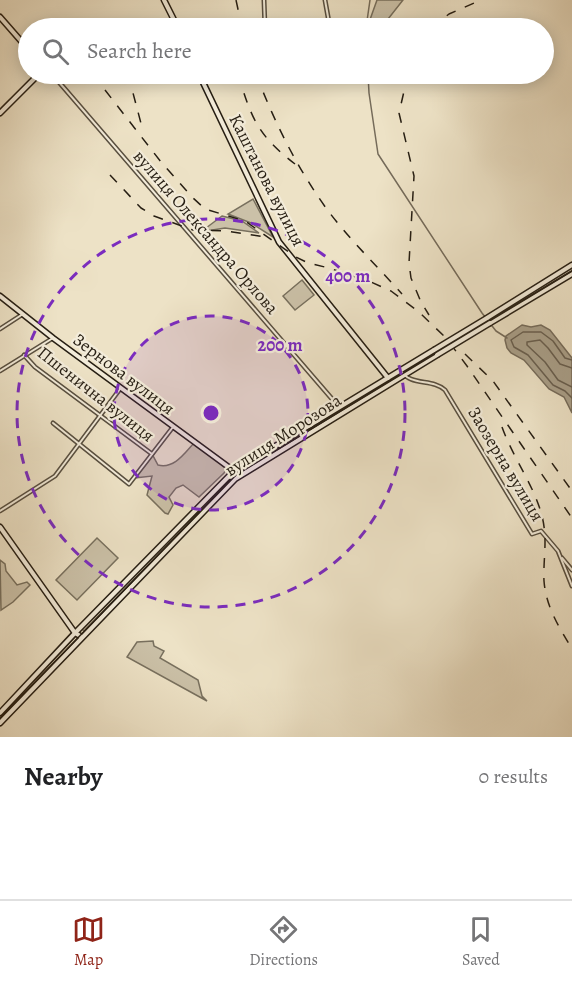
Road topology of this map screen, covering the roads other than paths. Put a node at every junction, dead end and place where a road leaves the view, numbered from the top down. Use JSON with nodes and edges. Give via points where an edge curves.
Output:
{"nodes":[{"id":1,"x":164,"y":0,"type":"edge"},
{"id":2,"x":264,"y":0,"type":"edge"},
{"id":3,"x":325,"y":0,"type":"edge"},
{"id":4,"x":0,"y":17,"type":"edge"},
{"id":5,"x":173,"y":18,"type":"edge"},
{"id":6,"x":265,"y":18,"type":"edge"},
{"id":7,"x":327,"y":18,"type":"edge"},
{"id":8,"x":18,"y":38,"type":"edge"},
{"id":9,"x":29,"y":84,"type":"edge"},
{"id":10,"x":61,"y":84,"type":"edge"},
{"id":11,"x":204,"y":84,"type":"edge"},
{"id":12,"x":0,"y":113,"type":"edge"},
{"id":13,"x":572,"y":265,"type":"edge"},
{"id":14,"x":572,"y":274,"type":"edge"},
{"id":15,"x":0,"y":296,"type":"edge"},
{"id":16,"x":23,"y":314,"type":"junction"},
{"id":17,"x":0,"y":329,"type":"edge"},
{"id":18,"x":53,"y":338,"type":"junction"},
{"id":19,"x":24,"y":356,"type":"junction"},
{"id":20,"x":400,"y":370,"type":"junction"},
{"id":21,"x":0,"y":371,"type":"edge"},
{"id":22,"x":404,"y":376,"type":"junction"},
{"id":23,"x":388,"y":378,"type":"junction"},
{"id":24,"x":121,"y":388,"type":"junction"},
{"id":25,"x":339,"y":407,"type":"junction"},
{"id":26,"x":100,"y":415,"type":"junction"},
{"id":27,"x":315,"y":422,"type":"junction"},
{"id":28,"x":53,"y":423,"type":"dead end"},
{"id":29,"x":173,"y":427,"type":"junction"},
{"id":30,"x":318,"y":428,"type":"junction"},
{"id":31,"x":78,"y":444,"type":"junction"},
{"id":32,"x":152,"y":454,"type":"junction"},
{"id":33,"x":244,"y":464,"type":"junction"},
{"id":34,"x":247,"y":470,"type":"junction"},
{"id":35,"x":234,"y":471,"type":"junction"},
{"id":36,"x":0,"y":511,"type":"edge"},
{"id":37,"x":0,"y":527,"type":"edge"},
{"id":38,"x":560,"y":556,"type":"junction"},
{"id":39,"x":572,"y":570,"type":"edge"},
{"id":40,"x":572,"y":586,"type":"edge"},
{"id":41,"x":75,"y":633,"type":"junction"},
{"id":42,"x":82,"y":637,"type":"junction"},
{"id":43,"x":0,"y":713,"type":"edge"},
{"id":44,"x":0,"y":723,"type":"edge"}],
"edges":[{"from":1,"to":5,"type":"main road"},
{"from":2,"to":6,"type":"street"},
{"from":3,"to":7,"type":"street"},
{"from":4,"to":8,"type":"main road"},
{"from":9,"to":12,"type":"main road"},
{"from":10,"to":25,"type":"street","name":"вулиця Олександра Орлова"},
{"from":11,"to":23,"type":"main road","name":"Каштанова вулиця","via":[[279,242]]},
{"from":13,"to":20,"type":"main road","name":"вулиця Морозова","bridge":true},
{"from":14,"to":22,"type":"main road","name":"вулиця Морозова","bridge":true},
{"from":15,"to":16,"type":"main road","name":"Зернова вулиця"},
{"from":16,"to":17,"type":"street"},
{"from":16,"to":18,"type":"main road","name":"Зернова вулиця"},
{"from":18,"to":19,"type":"street"},
{"from":18,"to":24,"type":"main road","name":"Зернова вулиця"},
{"from":19,"to":21,"type":"street"},
{"from":19,"to":26,"type":"street","name":"Пшенична вулиця"},
{"from":20,"to":22,"type":"street"},
{"from":20,"to":23,"type":"main road","name":"вулиця Морозова"},
{"from":22,"to":30,"type":"main road","name":"вулиця Морозова"},
{"from":22,"to":38,"type":"street","name":"Заозерна вулиця","via":[[445,390],[532,534],[542,531]]},
{"from":23,"to":25,"type":"main road","name":"вулиця Морозова"},
{"from":24,"to":26,"type":"street"},
{"from":24,"to":29,"type":"main road","name":"Зернова вулиця"},
{"from":25,"to":27,"type":"main road","name":"вулиця Морозова"},
{"from":26,"to":31,"type":"street"},
{"from":26,"to":32,"type":"street","name":"Пшенична вулиця"},
{"from":27,"to":30,"type":"main road"},
{"from":27,"to":33,"type":"main road","name":"вулиця Морозова"},
{"from":28,"to":31,"type":"street"},
{"from":29,"to":32,"type":"street"},
{"from":29,"to":35,"type":"main road","name":"Зернова вулиця"},
{"from":30,"to":34,"type":"main road","name":"вулиця Морозова"},
{"from":31,"to":32,"type":"street","via":[[129,484]]},
{"from":31,"to":36,"type":"street","via":[[55,476]]},
{"from":33,"to":34,"type":"main road"},
{"from":33,"to":35,"type":"main road","name":"вулиця Морозова"},
{"from":34,"to":42,"type":"main road","name":"вулиця Морозова"},
{"from":35,"to":41,"type":"main road","name":"вулиця Морозова"},
{"from":37,"to":41,"type":"main road"},
{"from":38,"to":39,"type":"street"},
{"from":38,"to":40,"type":"street","name":"Заозерна вулиця"},
{"from":41,"to":42,"type":"main road"},
{"from":41,"to":43,"type":"main road","name":"вулиця Морозова"},
{"from":42,"to":44,"type":"main road","name":"вулиця Морозова"}]}
